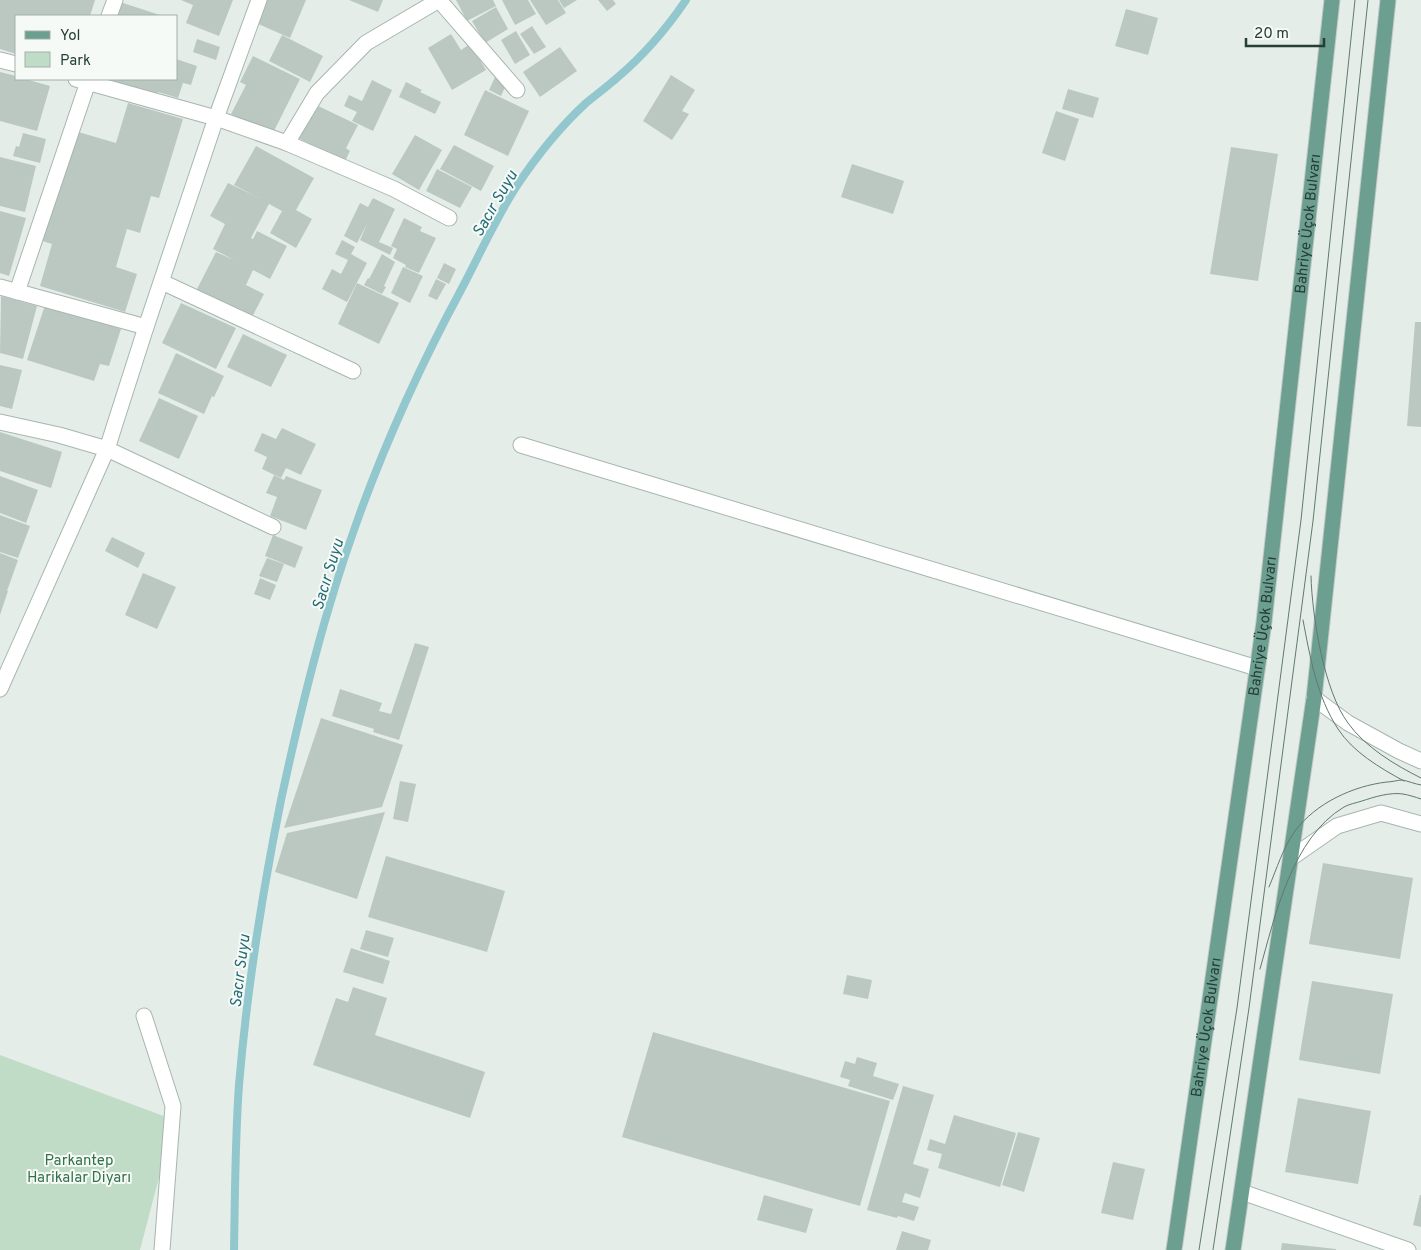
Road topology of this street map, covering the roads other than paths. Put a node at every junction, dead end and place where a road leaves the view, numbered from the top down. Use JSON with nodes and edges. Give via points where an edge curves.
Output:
{"nodes":[{"id":1,"x":115,"y":0,"type":"edge"},
{"id":2,"x":259,"y":0,"type":"edge"},
{"id":3,"x":1332,"y":0,"type":"edge"},
{"id":4,"x":1388,"y":0,"type":"edge"},
{"id":5,"x":109,"y":15,"type":"edge"},
{"id":6,"x":0,"y":60,"type":"edge"},
{"id":7,"x":15,"y":64,"type":"edge"},
{"id":8,"x":84,"y":80,"type":"edge"},
{"id":9,"x":517,"y":90,"type":"dead end"},
{"id":10,"x":216,"y":118,"type":"junction"},
{"id":11,"x":286,"y":143,"type":"junction"},
{"id":12,"x":449,"y":218,"type":"dead end"},
{"id":13,"x":162,"y":282,"type":"junction"},
{"id":14,"x":0,"y":287,"type":"edge"},
{"id":15,"x":17,"y":292,"type":"junction"},
{"id":16,"x":146,"y":327,"type":"junction"},
{"id":17,"x":353,"y":371,"type":"dead end"},
{"id":18,"x":0,"y":422,"type":"edge"},
{"id":19,"x":521,"y":445,"type":"dead end"},
{"id":20,"x":107,"y":448,"type":"junction"},
{"id":21,"x":273,"y":526,"type":"dead end"},
{"id":22,"x":1258,"y":668,"type":"junction"},
{"id":23,"x":0,"y":690,"type":"edge"},
{"id":24,"x":1314,"y":698,"type":"junction"},
{"id":25,"x":1421,"y":761,"type":"edge"},
{"id":26,"x":1421,"y":824,"type":"edge"},
{"id":27,"x":1291,"y":858,"type":"junction"},
{"id":28,"x":144,"y":1016,"type":"dead end"},
{"id":29,"x":1242,"y":1192,"type":"junction"},
{"id":30,"x":162,"y":1250,"type":"edge"},
{"id":31,"x":1174,"y":1250,"type":"edge"},
{"id":32,"x":1233,"y":1250,"type":"edge"},
{"id":33,"x":1408,"y":1250,"type":"edge"}],
"edges":[{"from":1,"to":5,"type":"street"},
{"from":2,"to":10,"type":"street"},
{"from":3,"to":22,"type":"main road","name":"Bahriye Üçok Bulvarı"},
{"from":4,"to":24,"type":"main road"},
{"from":6,"to":7,"type":"street"},
{"from":8,"to":10,"type":"street"},
{"from":8,"to":15,"type":"street"},
{"from":9,"to":11,"type":"street","via":[[439,0],[366,43],[317,93]]},
{"from":10,"to":11,"type":"street"},
{"from":10,"to":13,"type":"street"},
{"from":11,"to":12,"type":"street","via":[[394,189]]},
{"from":13,"to":16,"type":"street"},
{"from":13,"to":17,"type":"street"},
{"from":14,"to":15,"type":"street"},
{"from":15,"to":16,"type":"street"},
{"from":16,"to":20,"type":"street"},
{"from":18,"to":20,"type":"street"},
{"from":19,"to":22,"type":"street"},
{"from":20,"to":21,"type":"street"},
{"from":20,"to":23,"type":"street"},
{"from":22,"to":31,"type":"main road","name":"Bahriye Üçok Bulvarı"},
{"from":24,"to":25,"type":"street","via":[[1348,723]]},
{"from":24,"to":27,"type":"main road"},
{"from":26,"to":27,"type":"street","via":[[1381,813],[1338,826]]},
{"from":27,"to":29,"type":"main road"},
{"from":28,"to":30,"type":"street","via":[[173,1106]]},
{"from":29,"to":32,"type":"main road"},
{"from":29,"to":33,"type":"street"}]}
